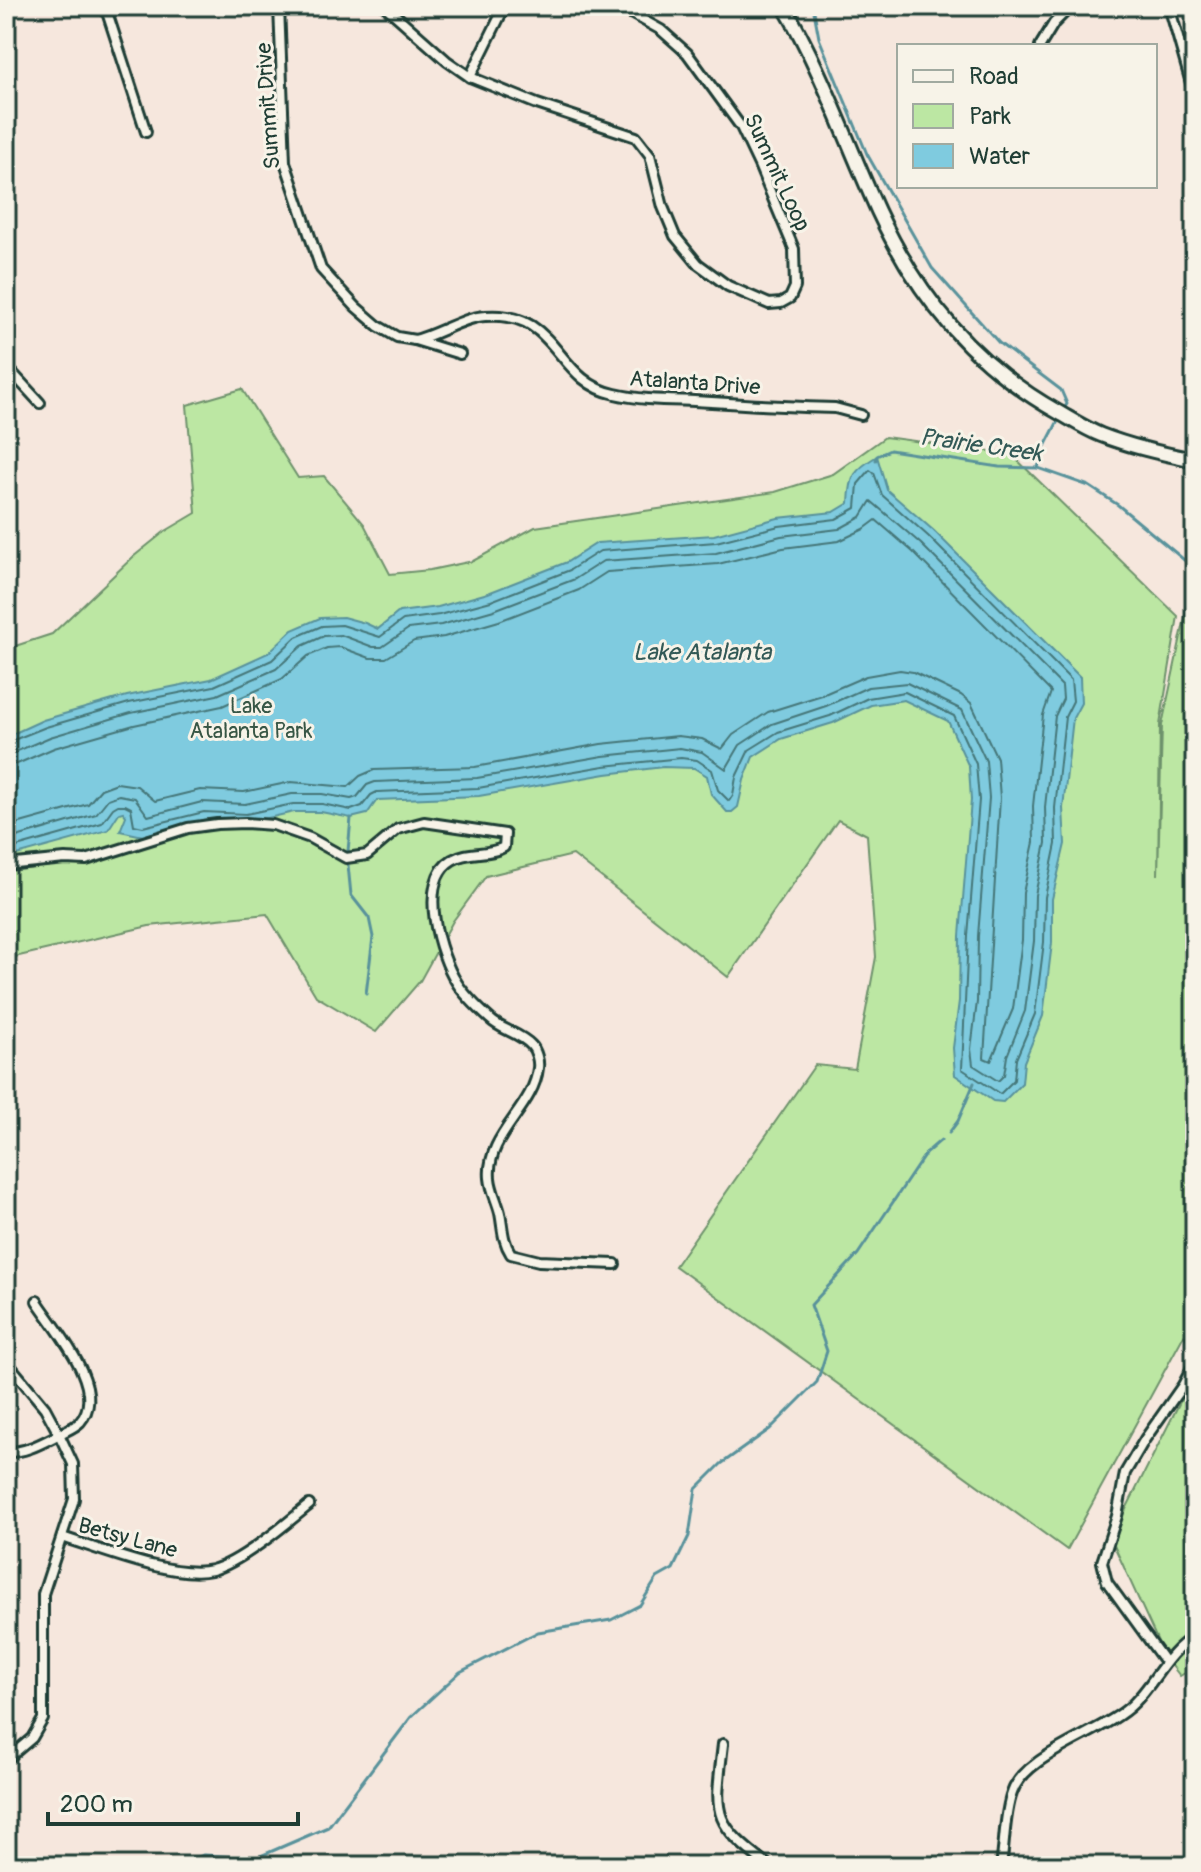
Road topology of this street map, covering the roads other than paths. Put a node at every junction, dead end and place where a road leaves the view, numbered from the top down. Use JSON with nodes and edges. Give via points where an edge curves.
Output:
{"nodes":[{"id":1,"x":105,"y":6,"type":"edge"},
{"id":2,"x":279,"y":6,"type":"edge"},
{"id":3,"x":385,"y":6,"type":"edge"},
{"id":4,"x":505,"y":6,"type":"edge"},
{"id":5,"x":618,"y":6,"type":"edge"},
{"id":6,"x":784,"y":6,"type":"edge"},
{"id":7,"x":1071,"y":6,"type":"edge"},
{"id":8,"x":1169,"y":6,"type":"edge"},
{"id":9,"x":1041,"y":44,"type":"edge"},
{"id":10,"x":470,"y":77,"type":"junction"},
{"id":11,"x":1195,"y":97,"type":"edge"},
{"id":12,"x":146,"y":132,"type":"dead end"},
{"id":13,"x":415,"y":340,"type":"junction"},
{"id":14,"x":460,"y":354,"type":"dead end"},
{"id":15,"x":6,"y":366,"type":"edge"},
{"id":16,"x":40,"y":403,"type":"dead end"},
{"id":17,"x":861,"y":415,"type":"dead end"},
{"id":18,"x":1195,"y":460,"type":"edge"},
{"id":19,"x":6,"y":865,"type":"edge"},
{"id":20,"x":615,"y":1264,"type":"dead end"},
{"id":21,"x":1195,"y":1272,"type":"edge"},
{"id":22,"x":37,"y":1301,"type":"dead end"},
{"id":23,"x":1195,"y":1313,"type":"edge"},
{"id":24,"x":6,"y":1361,"type":"edge"},
{"id":25,"x":1195,"y":1362,"type":"edge"},
{"id":26,"x":59,"y":1434,"type":"junction"},
{"id":27,"x":6,"y":1452,"type":"edge"},
{"id":28,"x":309,"y":1505,"type":"dead end"},
{"id":29,"x":62,"y":1537,"type":"junction"},
{"id":30,"x":1195,"y":1636,"type":"edge"},
{"id":31,"x":1165,"y":1662,"type":"junction"},
{"id":32,"x":723,"y":1744,"type":"dead end"},
{"id":33,"x":6,"y":1760,"type":"edge"},
{"id":34,"x":769,"y":1866,"type":"edge"},
{"id":35,"x":1001,"y":1866,"type":"edge"}],
"edges":[{"from":1,"to":12,"type":"street"},
{"from":2,"to":13,"type":"street","name":"Summit Drive","via":[[285,162],[321,269],[378,326]]},
{"from":3,"to":10,"type":"street","name":"Summit Loop"},
{"from":4,"to":10,"type":"street"},
{"from":5,"to":10,"type":"street","name":"Summit Loop","via":[[661,30],[687,53],[741,127],[794,249],[796,276],[790,298],[769,304],[728,286],[698,264],[675,236],[650,155],[636,137]]},
{"from":6,"to":18,"type":"main road","via":[[904,262],[958,337],[1004,378],[1098,434]]},
{"from":7,"to":9,"type":"street"},
{"from":8,"to":11,"type":"street"},
{"from":13,"to":14,"type":"street","name":"Summit Drive"},
{"from":13,"to":17,"type":"street","name":"Atalanta Drive","via":[[482,316],[514,317],[543,333],[574,371],[615,394],[835,408]]},
{"from":15,"to":16,"type":"street"},
{"from":19,"to":20,"type":"street","via":[[86,860],[217,824],[273,825],[346,858],[367,855],[398,829],[424,822],[505,834],[499,850],[450,861],[437,875],[432,893],[445,958],[457,984],[492,1022],[531,1045],[537,1055],[531,1090],[491,1157],[504,1244],[511,1254],[539,1261]]},
{"from":21,"to":23,"type":"street"},
{"from":22,"to":26,"type":"street","via":[[84,1373],[87,1387],[85,1414]]},
{"from":24,"to":26,"type":"street"},
{"from":25,"to":31,"type":"street","via":[[1125,1473],[1102,1562],[1107,1582]]},
{"from":26,"to":27,"type":"street"},
{"from":26,"to":29,"type":"street","via":[[73,1464],[74,1499]]},
{"from":28,"to":29,"type":"street","name":"Betsy Lane","via":[[213,1570],[152,1565]]},
{"from":29,"to":33,"type":"street","via":[[43,1594],[43,1719],[32,1738]]},
{"from":30,"to":31,"type":"street"},
{"from":31,"to":35,"type":"street","via":[[1133,1704],[1053,1752],[1012,1791]]},
{"from":32,"to":34,"type":"street","via":[[718,1808],[725,1827]]}]}
